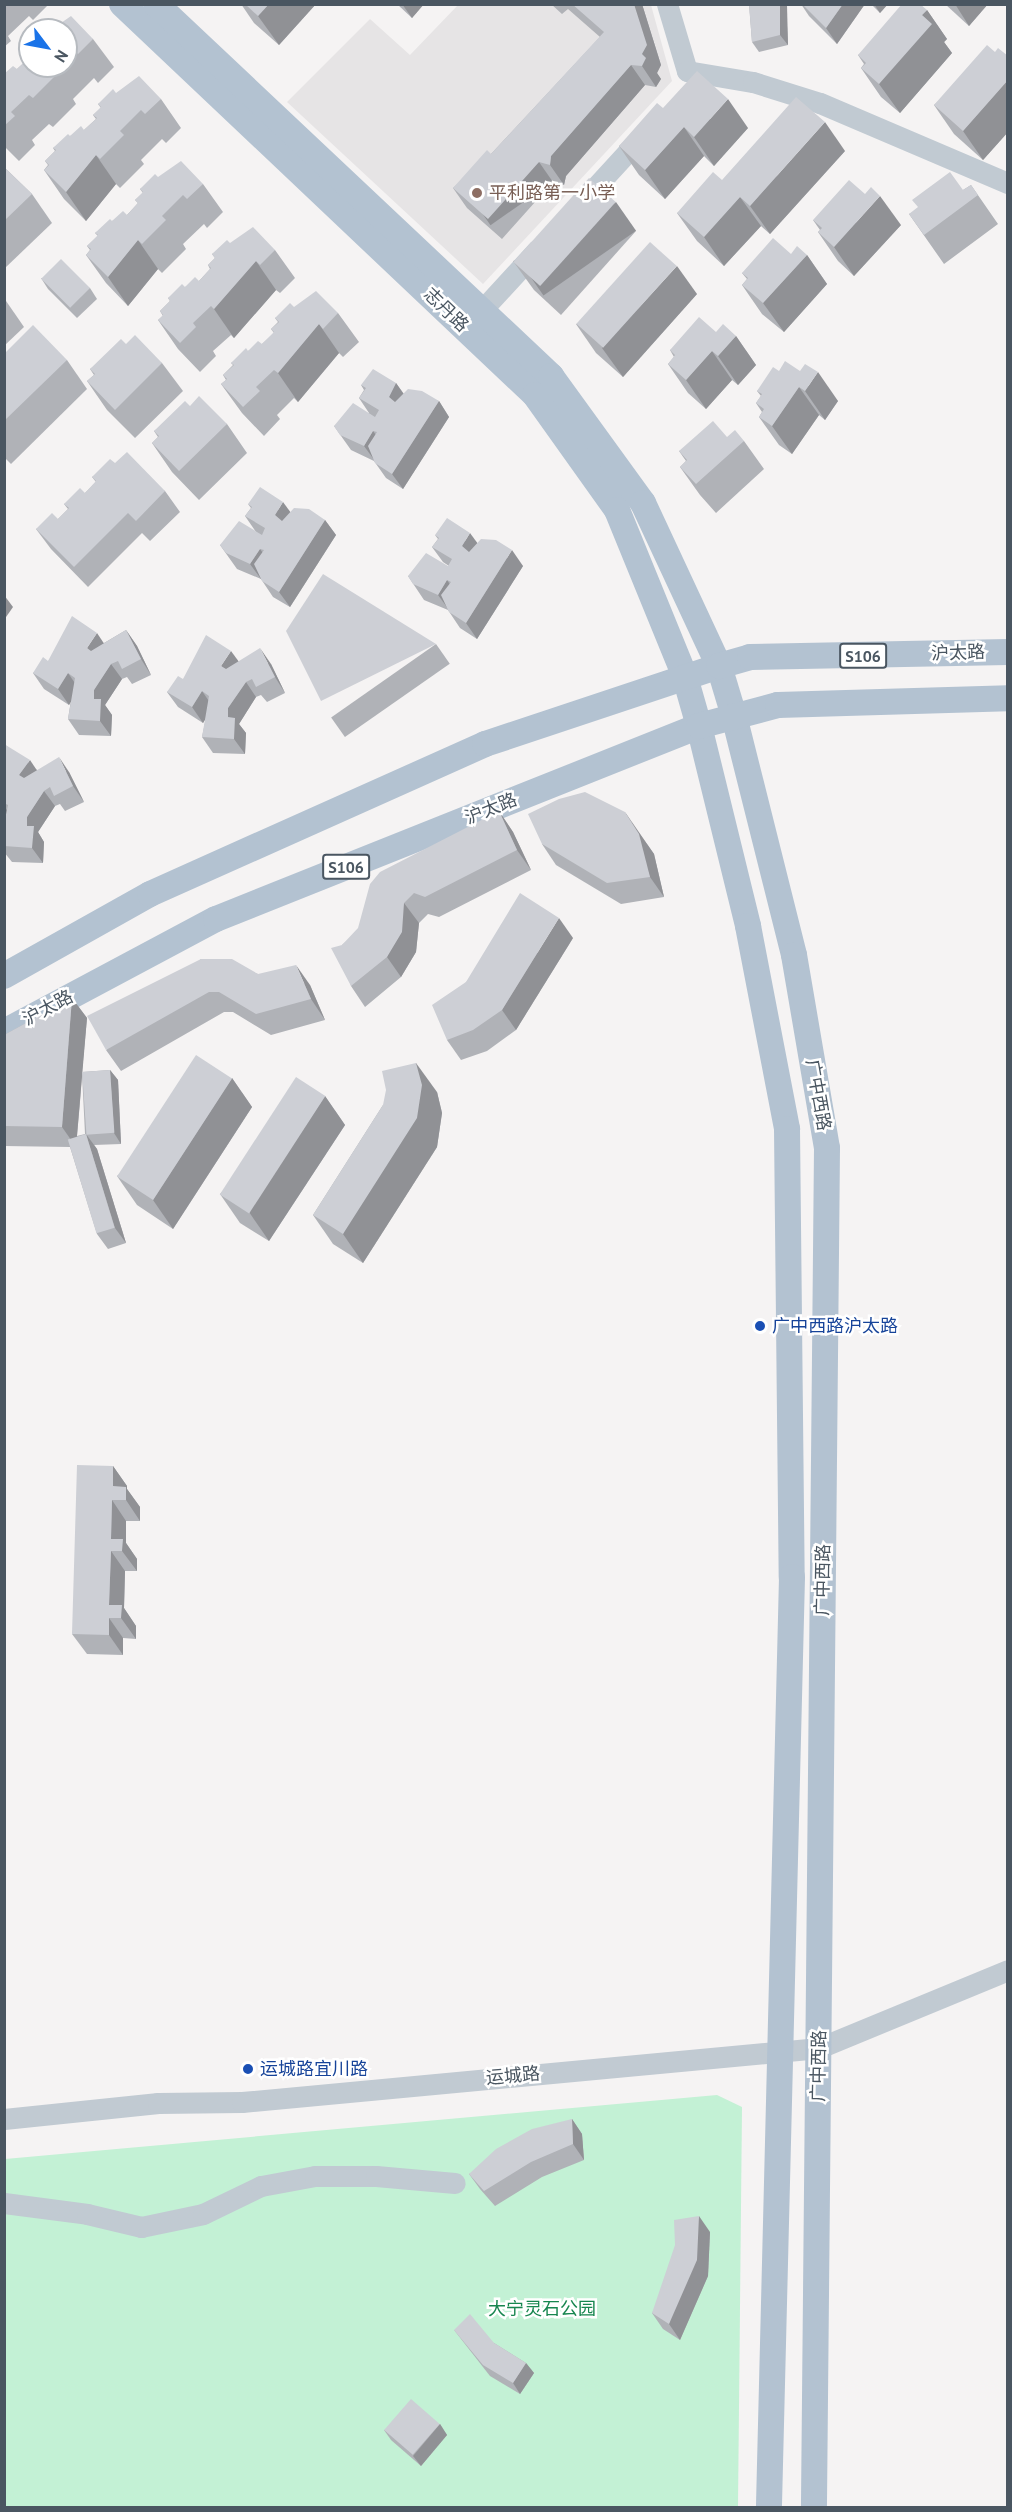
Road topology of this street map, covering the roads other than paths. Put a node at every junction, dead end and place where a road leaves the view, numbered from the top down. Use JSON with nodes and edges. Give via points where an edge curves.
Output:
{"nodes":[{"id":1,"x":122,"y":4,"type":"edge"},
{"id":2,"x":156,"y":4,"type":"edge"},
{"id":3,"x":667,"y":4,"type":"edge"},
{"id":4,"x":660,"y":117,"type":"edge"},
{"id":5,"x":1008,"y":183,"type":"edge"},
{"id":6,"x":565,"y":220,"type":"edge"},
{"id":7,"x":549,"y":238,"type":"edge"},
{"id":8,"x":481,"y":311,"type":"junction"},
{"id":9,"x":1008,"y":652,"type":"edge"},
{"id":10,"x":719,"y":666,"type":"junction"},
{"id":11,"x":685,"y":677,"type":"junction"},
{"id":12,"x":1008,"y":698,"type":"edge"},
{"id":13,"x":734,"y":716,"type":"junction"},
{"id":14,"x":699,"y":726,"type":"junction"},
{"id":15,"x":4,"y":976,"type":"edge"},
{"id":16,"x":4,"y":1032,"type":"edge"},
{"id":17,"x":1008,"y":1970,"type":"edge"},
{"id":18,"x":819,"y":2048,"type":"junction"},
{"id":19,"x":779,"y":2051,"type":"junction"},
{"id":20,"x":4,"y":2119,"type":"edge"},
{"id":21,"x":455,"y":2183,"type":"dead end"},
{"id":22,"x":4,"y":2203,"type":"edge"},
{"id":23,"x":769,"y":2508,"type":"edge"},
{"id":24,"x":814,"y":2508,"type":"edge"}],
"edges":[{"from":1,"to":11,"type":"main road","name":"志丹路","via":[[534,395],[617,510]]},
{"from":2,"to":8,"type":"main road","name":"志丹路"},
{"from":3,"to":5,"type":"street","via":[[685,81],[753,82],[820,103]]},
{"from":4,"to":6,"type":"street"},
{"from":7,"to":8,"type":"street"},
{"from":8,"to":10,"type":"main road","name":"志丹路","via":[[551,376],[643,503]]},
{"from":9,"to":10,"type":"main road","name":"沪太路","number":"S106","via":[[750,657]]},
{"from":10,"to":11,"type":"main road","name":"沪太路","number":"S106"},
{"from":10,"to":13,"type":"main road","name":"广中西路"},
{"from":11,"to":14,"type":"main road","name":"广中西路"},
{"from":11,"to":15,"type":"main road","name":"沪太路","number":"S106","via":[[485,744],[150,894]]},
{"from":12,"to":13,"type":"main road","name":"沪太路","number":"S106","via":[[778,705]]},
{"from":13,"to":14,"type":"main road","name":"沪太路","number":"S106"},
{"from":13,"to":18,"type":"main road","name":"广中西路","via":[[794,955],[827,1148]]},
{"from":14,"to":16,"type":"main road","name":"沪太路","number":"S106","via":[[216,918]]},
{"from":14,"to":19,"type":"main road","name":"广中西路","via":[[748,926],[787,1129],[792,1577]]},
{"from":17,"to":18,"type":"street","name":"运城路"},
{"from":18,"to":19,"type":"street","name":"运城路"},
{"from":18,"to":24,"type":"main road","name":"广中西路"},
{"from":19,"to":20,"type":"street","name":"运城路","via":[[242,2102],[158,2103]]},
{"from":19,"to":23,"type":"main road","name":"广中西路"},
{"from":21,"to":22,"type":"street","via":[[315,2176],[261,2186],[203,2214],[141,2227],[87,2214]]}]}
